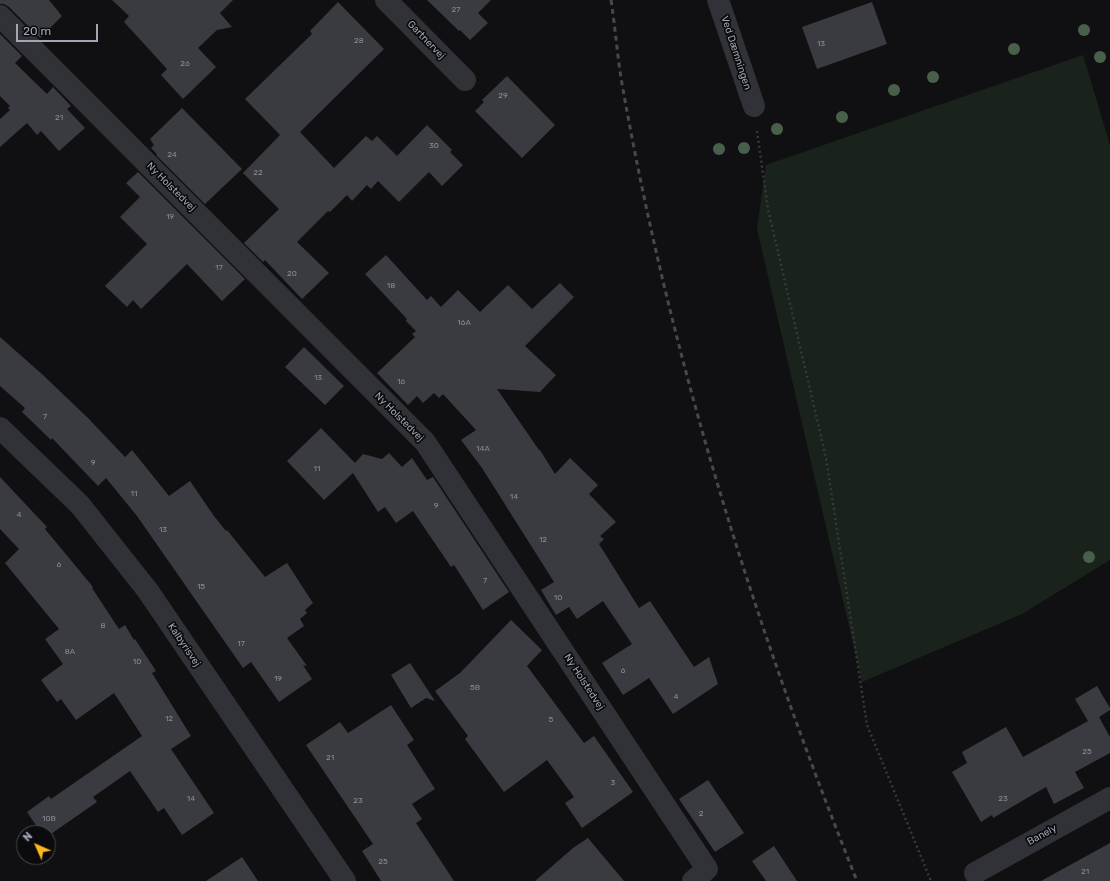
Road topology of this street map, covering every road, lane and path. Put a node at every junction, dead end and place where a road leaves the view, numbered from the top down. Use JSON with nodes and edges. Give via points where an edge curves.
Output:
{"nodes":[{"id":1,"x":386,"y":0,"type":"edge"},
{"id":2,"x":718,"y":0,"type":"edge"},
{"id":3,"x":0,"y":16,"type":"edge"},
{"id":4,"x":465,"y":80,"type":"dead end"},
{"id":5,"x":754,"y":106,"type":"joint"},
{"id":6,"x":0,"y":428,"type":"edge"},
{"id":7,"x":1110,"y":798,"type":"edge"},
{"id":8,"x":975,"y":872,"type":"dead end"},
{"id":9,"x":345,"y":881,"type":"edge"},
{"id":10,"x":693,"y":881,"type":"edge"},
{"id":11,"x":931,"y":881,"type":"edge"}],
"edges":[{"from":1,"to":4,"type":"street","name":"Gartnervej"},
{"from":2,"to":5,"type":"street","name":"Ved Dæmningen"},
{"from":3,"to":10,"type":"street","name":"Ny Holstedvej","via":[[425,442],[707,869]]},
{"from":5,"to":11,"type":"path","via":[[768,209],[826,458],[867,725]]},
{"from":6,"to":9,"type":"street","name":"Kalbyrisvej","via":[[80,506],[148,591]]},
{"from":7,"to":8,"type":"street","name":"Banely"}]}
